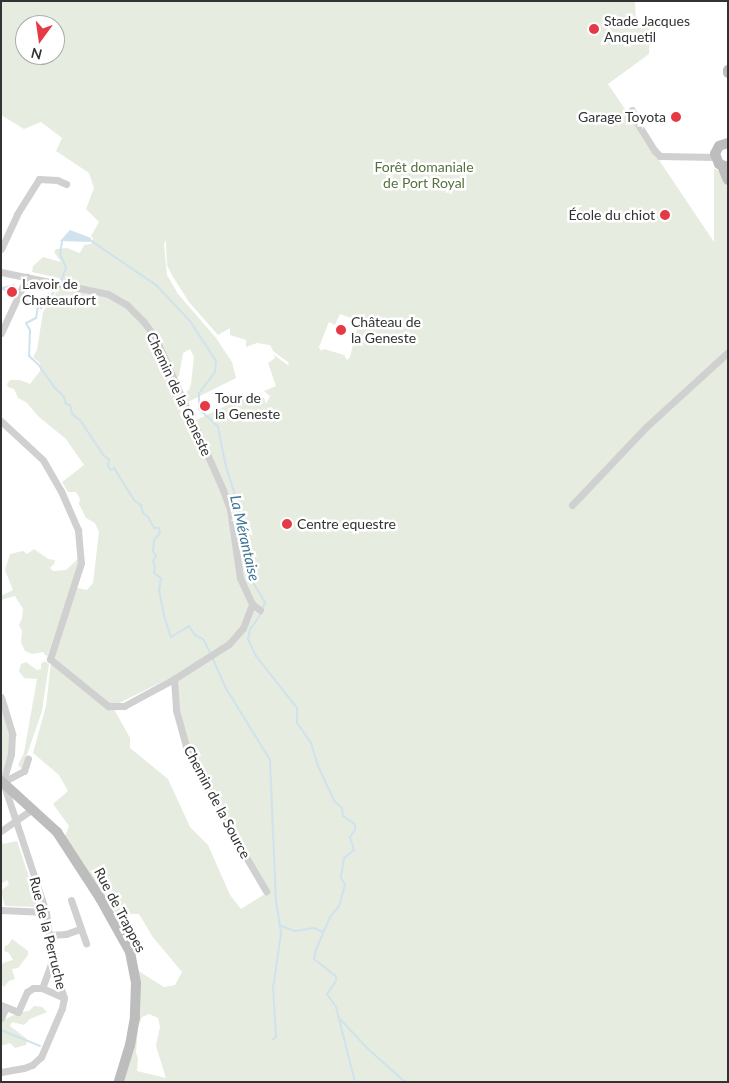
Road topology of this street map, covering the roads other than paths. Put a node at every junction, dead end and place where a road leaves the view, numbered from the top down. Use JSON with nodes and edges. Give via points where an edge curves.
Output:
{"nodes":[{"id":1,"x":632,"y":110,"type":"dead end"},
{"id":2,"x":728,"y":134,"type":"edge"},
{"id":3,"x":725,"y":143,"type":"edge"},
{"id":4,"x":715,"y":157,"type":"junction"},
{"id":5,"x":725,"y":167,"type":"edge"},
{"id":6,"x":728,"y":180,"type":"edge"},
{"id":7,"x":66,"y":184,"type":"dead end"},
{"id":8,"x":1,"y":249,"type":"edge"},
{"id":9,"x":1,"y":272,"type":"edge"},
{"id":10,"x":27,"y":277,"type":"junction"},
{"id":11,"x":1,"y":333,"type":"edge"},
{"id":12,"x":728,"y":352,"type":"edge"},
{"id":13,"x":1,"y":421,"type":"edge"},
{"id":14,"x":572,"y":505,"type":"dead end"},
{"id":15,"x":252,"y":604,"type":"junction"},
{"id":16,"x":260,"y":610,"type":"dead end"},
{"id":17,"x":174,"y":679,"type":"junction"},
{"id":18,"x":1,"y":697,"type":"edge"},
{"id":19,"x":28,"y":759,"type":"dead end"},
{"id":20,"x":2,"y":782,"type":"edge"},
{"id":21,"x":33,"y":809,"type":"junction"},
{"id":22,"x":16,"y":822,"type":"junction"},
{"id":23,"x":1,"y":831,"type":"edge"},
{"id":24,"x":266,"y":891,"type":"dead end"},
{"id":25,"x":71,"y":900,"type":"dead end"},
{"id":26,"x":1,"y":910,"type":"edge"},
{"id":27,"x":46,"y":912,"type":"junction"},
{"id":28,"x":80,"y":929,"type":"junction"},
{"id":29,"x":50,"y":935,"type":"junction"},
{"id":30,"x":86,"y":943,"type":"dead end"},
{"id":31,"x":52,"y":961,"type":"junction"},
{"id":32,"x":42,"y":988,"type":"junction"},
{"id":33,"x":64,"y":998,"type":"junction"},
{"id":34,"x":4,"y":1006,"type":"edge"},
{"id":35,"x":1,"y":1018,"type":"edge"},
{"id":36,"x":1,"y":1072,"type":"edge"},
{"id":37,"x":119,"y":1082,"type":"edge"}],
"edges":[{"from":1,"to":4,"type":"street","via":[[660,156]]},
{"from":2,"to":3,"type":"street"},
{"from":3,"to":4,"type":"street","via":[[717,148]]},
{"from":4,"to":5,"type":"street"},
{"from":5,"to":6,"type":"street"},
{"from":7,"to":8,"type":"street","via":[[39,179],[17,214]]},
{"from":9,"to":10,"type":"street","name":"Chemin de la Geneste"},
{"from":10,"to":11,"type":"street"},
{"from":10,"to":15,"type":"street","name":"Chemin de la Geneste","via":[[117,298],[136,313],[155,337],[225,496],[240,578]]},
{"from":12,"to":14,"type":"street","via":[[646,427]]},
{"from":13,"to":17,"type":"street","via":[[43,460],[78,530],[81,563],[50,659],[112,707],[124,706]]},
{"from":15,"to":16,"type":"street","name":"Chemin de la Geneste"},
{"from":15,"to":17,"type":"street","via":[[243,628],[229,644]]},
{"from":17,"to":24,"type":"street","name":"Chemin de la Source","via":[[176,710],[187,750]]},
{"from":18,"to":20,"type":"street","via":[[12,734],[12,754]]},
{"from":19,"to":20,"type":"street","via":[[24,771]]},
{"from":20,"to":21,"type":"street","name":"Rue de Trappes"},
{"from":20,"to":22,"type":"street","name":"Rue de la Perruche"},
{"from":21,"to":22,"type":"street"},
{"from":21,"to":37,"type":"street","name":"Rue de Trappes","via":[[57,832],[76,860],[130,952],[136,982],[136,1017]]},
{"from":22,"to":23,"type":"street"},
{"from":22,"to":27,"type":"street","name":"Rue de la Perruche"},
{"from":25,"to":28,"type":"street"},
{"from":26,"to":27,"type":"street"},
{"from":27,"to":29,"type":"street","name":"Rue de la Perruche"},
{"from":28,"to":29,"type":"street"},
{"from":28,"to":30,"type":"street"},
{"from":29,"to":31,"type":"street","name":"Rue de la Perruche"},
{"from":31,"to":32,"type":"street"},
{"from":31,"to":33,"type":"street","name":"Rue de la Perruche"},
{"from":32,"to":33,"type":"street"},
{"from":32,"to":34,"type":"street","via":[[32,988],[27,992],[18,1012]]},
{"from":33,"to":36,"type":"street","name":"Rue de la Perruche","via":[[41,1057],[24,1068]]},
{"from":34,"to":35,"type":"street"}]}
